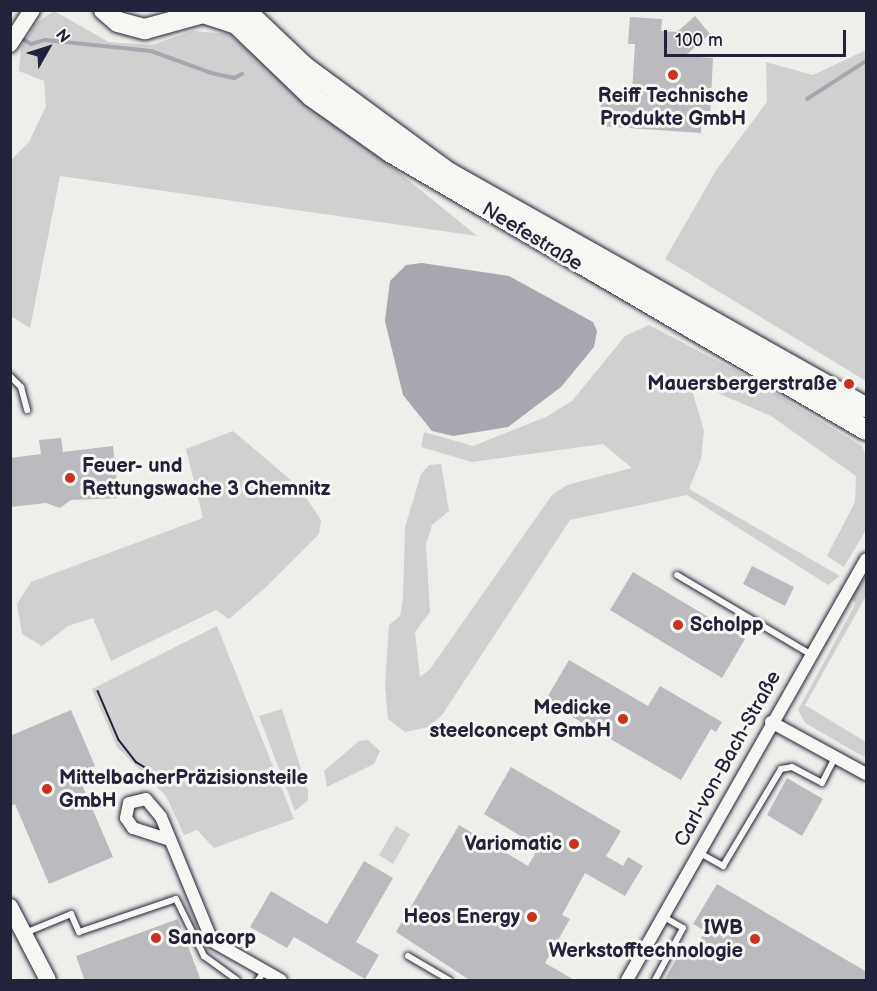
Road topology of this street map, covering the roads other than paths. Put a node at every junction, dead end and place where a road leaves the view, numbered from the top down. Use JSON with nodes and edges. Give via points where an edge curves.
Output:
{"nodes":[{"id":1,"x":32,"y":10,"type":"edge"},
{"id":2,"x":162,"y":10,"type":"edge"},
{"id":3,"x":233,"y":15,"type":"edge"},
{"id":4,"x":111,"y":16,"type":"edge"},
{"id":5,"x":10,"y":44,"type":"edge"},
{"id":6,"x":10,"y":376,"type":"edge"},
{"id":7,"x":27,"y":410,"type":"dead end"},
{"id":8,"x":864,"y":425,"type":"edge"},
{"id":9,"x":867,"y":559,"type":"edge"},
{"id":10,"x":677,"y":575,"type":"dead end"},
{"id":11,"x":810,"y":654,"type":"junction"},
{"id":12,"x":771,"y":722,"type":"junction"},
{"id":13,"x":835,"y":757,"type":"junction"},
{"id":14,"x":867,"y":774,"type":"edge"},
{"id":15,"x":167,"y":839,"type":"dead end"},
{"id":16,"x":698,"y":852,"type":"junction"},
{"id":17,"x":10,"y":907,"type":"edge"},
{"id":18,"x":662,"y":916,"type":"junction"},
{"id":19,"x":18,"y":928,"type":"edge"},
{"id":20,"x":408,"y":956,"type":"dead end"},
{"id":21,"x":261,"y":976,"type":"edge"},
{"id":22,"x":48,"y":981,"type":"edge"},
{"id":23,"x":237,"y":981,"type":"edge"},
{"id":24,"x":281,"y":981,"type":"edge"},
{"id":25,"x":450,"y":981,"type":"edge"},
{"id":26,"x":627,"y":981,"type":"edge"},
{"id":27,"x":655,"y":981,"type":"edge"}],
"edges":[{"from":1,"to":5,"type":"main road","via":[[20,23]]},
{"from":2,"to":4,"type":"main road","via":[[151,18]]},
{"from":3,"to":4,"type":"main road","via":[[203,13],[145,29]]},
{"from":3,"to":8,"type":"main road","name":"Neefestraße","via":[[311,96],[390,152]]},
{"from":6,"to":7,"type":"lane","via":[[21,387]]},
{"from":9,"to":11,"type":"street","name":"Carl-von-Bach-Straße"},
{"from":10,"to":11,"type":"lane"},
{"from":11,"to":12,"type":"street","name":"Carl-von-Bach-Straße"},
{"from":12,"to":13,"type":"street"},
{"from":12,"to":16,"type":"street","name":"Carl-von-Bach-Straße"},
{"from":13,"to":14,"type":"street"},
{"from":13,"to":16,"type":"lane","via":[[822,783],[792,767],[781,769],[723,866]]},
{"from":15,"to":21,"type":"street","via":[[212,941]]},
{"from":16,"to":18,"type":"street","name":"Carl-von-Bach-Straße"},
{"from":17,"to":19,"type":"main road"},
{"from":18,"to":26,"type":"street","name":"Carl-von-Bach-Straße"},
{"from":18,"to":27,"type":"lane","via":[[683,928]]},
{"from":19,"to":22,"type":"main road"},
{"from":19,"to":23,"type":"lane","via":[[71,914],[79,932],[176,899],[204,956]]},
{"from":20,"to":25,"type":"lane"},
{"from":21,"to":24,"type":"street"}]}
